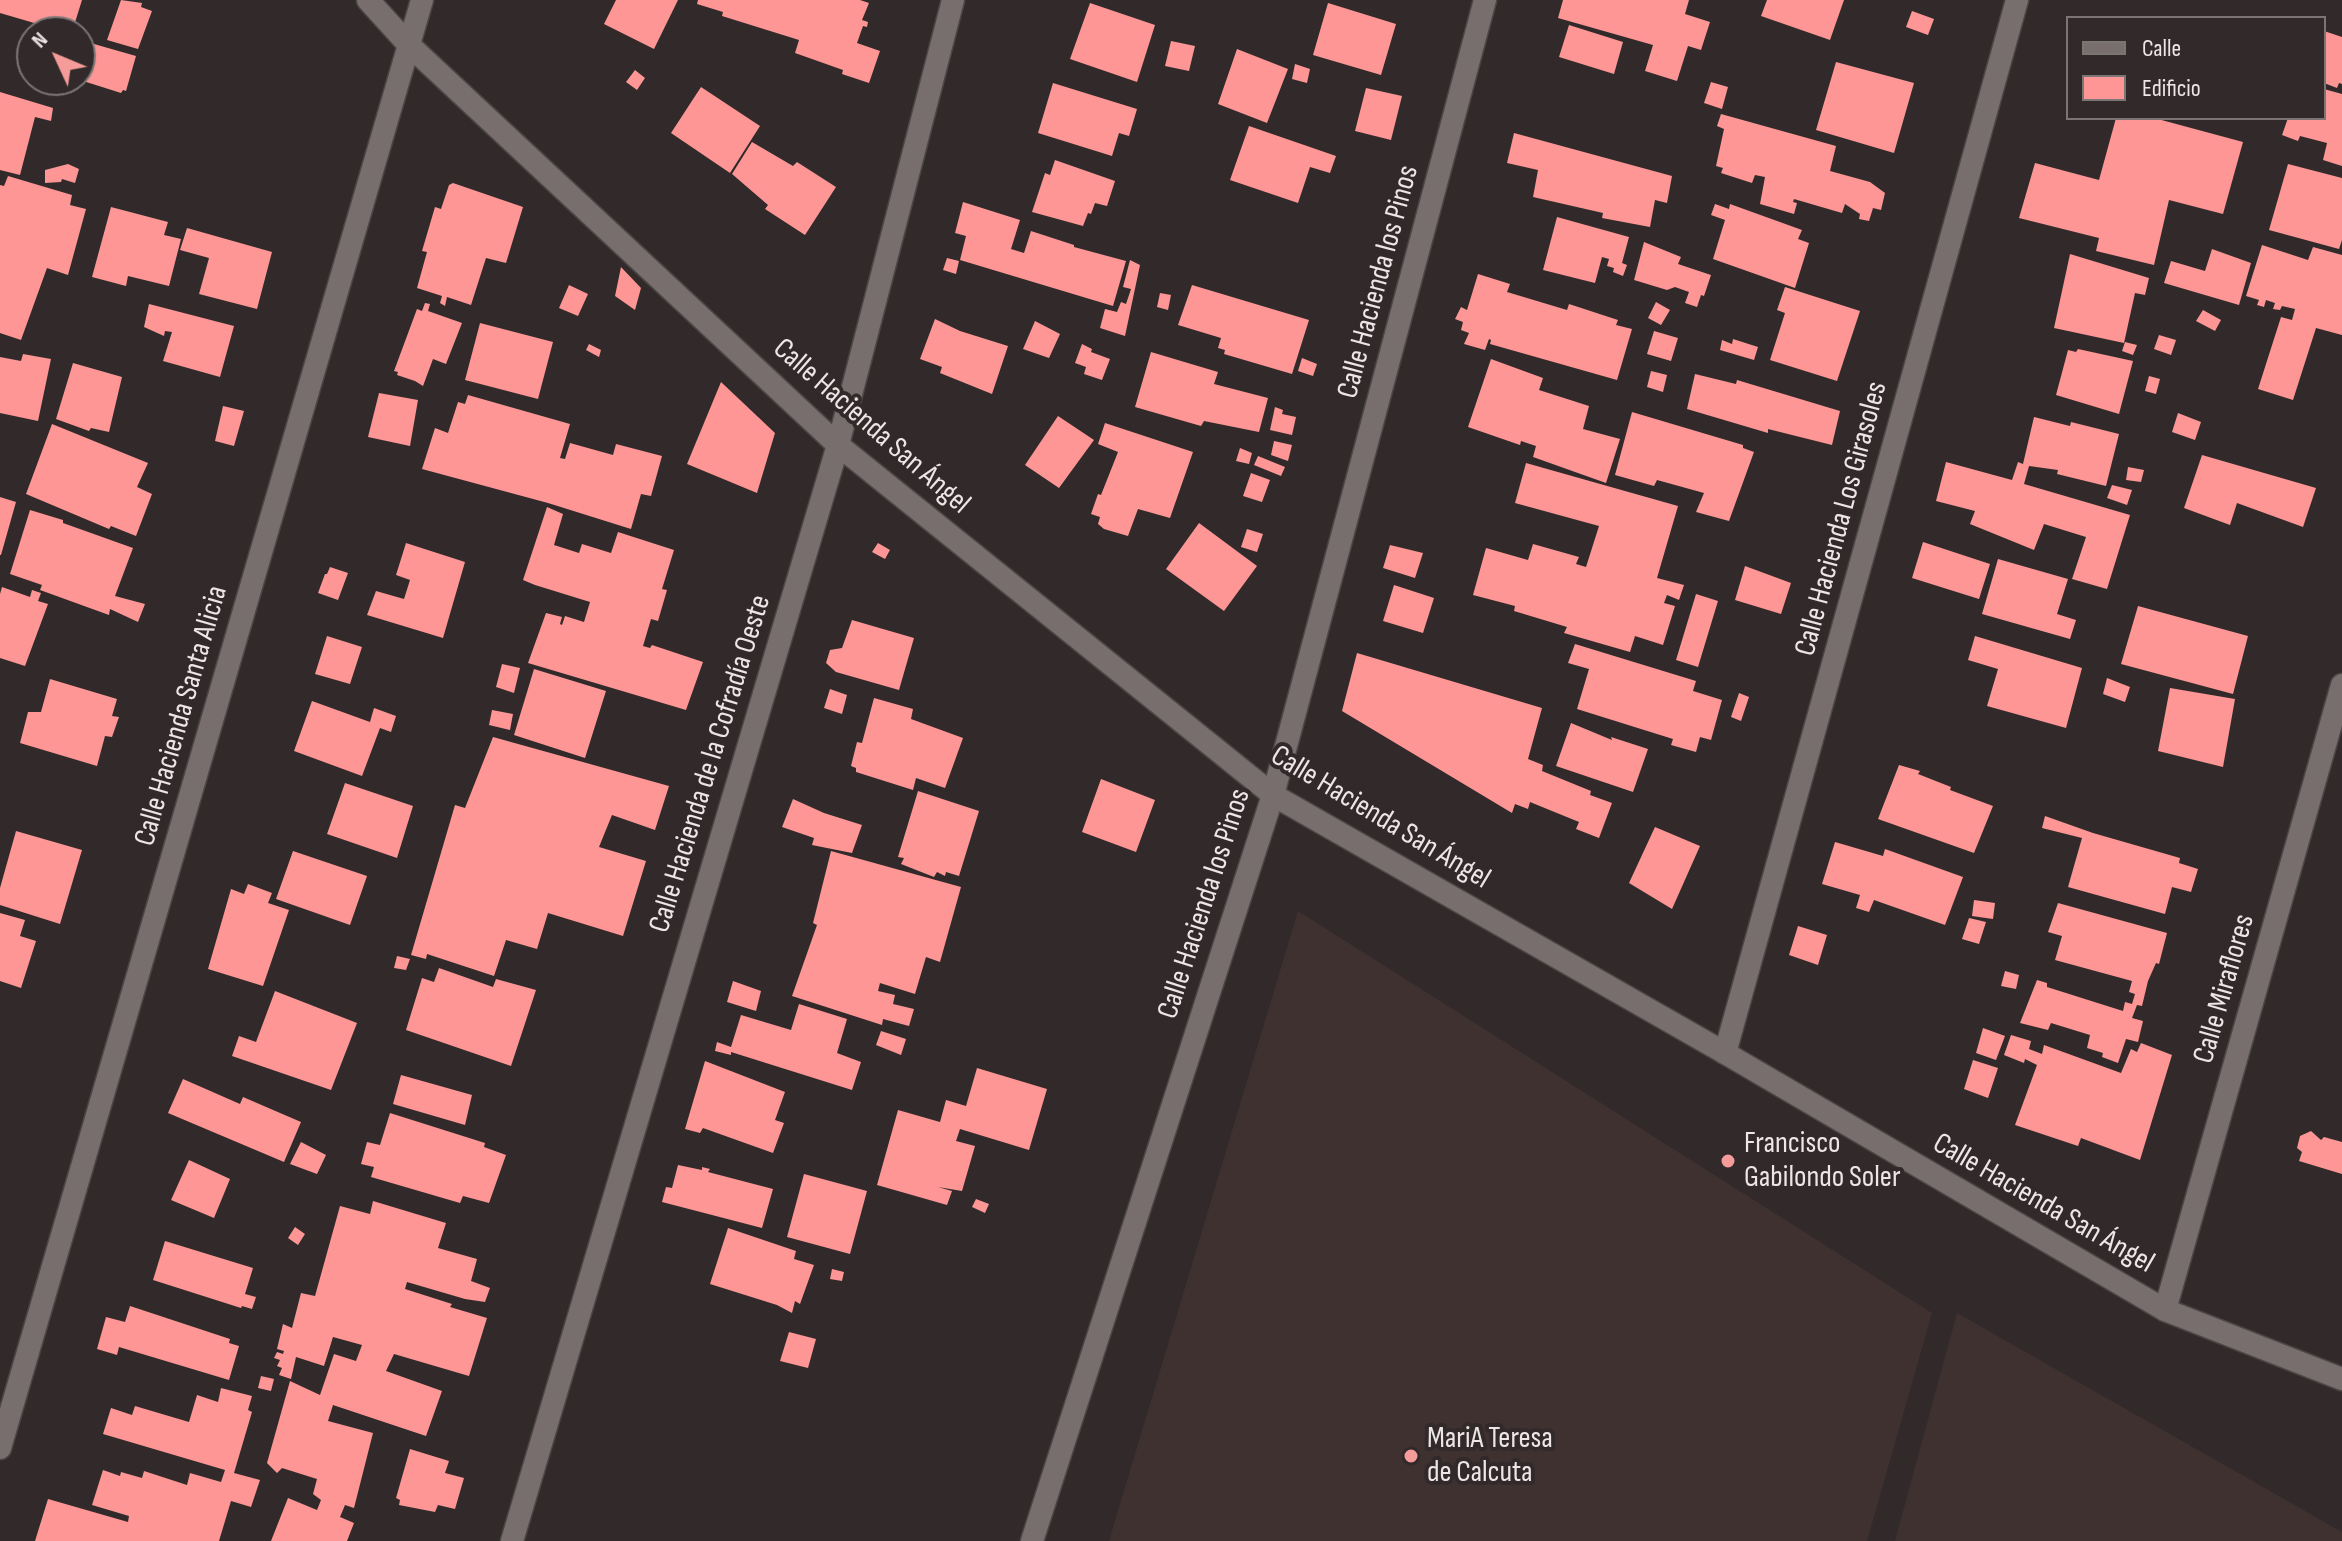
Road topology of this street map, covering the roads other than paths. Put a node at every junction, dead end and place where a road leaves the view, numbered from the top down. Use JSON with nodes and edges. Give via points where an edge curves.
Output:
{"nodes":[{"id":1,"x":368,"y":0,"type":"edge"},
{"id":2,"x":422,"y":0,"type":"edge"},
{"id":3,"x":953,"y":0,"type":"edge"},
{"id":4,"x":1485,"y":0,"type":"edge"},
{"id":5,"x":2017,"y":0,"type":"edge"},
{"id":6,"x":409,"y":45,"type":"junction"},
{"id":7,"x":838,"y":445,"type":"junction"},
{"id":8,"x":2342,"y":685,"type":"edge"},
{"id":9,"x":1273,"y":795,"type":"junction"},
{"id":10,"x":1725,"y":1053,"type":"junction"},
{"id":11,"x":2165,"y":1310,"type":"junction"},
{"id":12,"x":2342,"y":1379,"type":"edge"},
{"id":13,"x":0,"y":1448,"type":"edge"},
{"id":14,"x":512,"y":1541,"type":"edge"},
{"id":15,"x":1032,"y":1541,"type":"edge"}],
"edges":[{"from":1,"to":6,"type":"street","name":"Calle Hacienda San Ángel"},
{"from":2,"to":6,"type":"street","name":"Calle Hacienda Santa Alicia"},
{"from":3,"to":7,"type":"street","name":"Calle Hacienda de la Cofradía Oeste"},
{"from":4,"to":9,"type":"street","name":"Calle Hacienda los Pinos"},
{"from":5,"to":10,"type":"street","name":"Calle Hacienda Los Girasoles"},
{"from":6,"to":7,"type":"street","name":"Calle Hacienda San Ángel"},
{"from":6,"to":13,"type":"street","name":"Calle Hacienda Santa Alicia"},
{"from":7,"to":9,"type":"street","name":"Calle Hacienda San Ángel"},
{"from":7,"to":14,"type":"street","name":"Calle Hacienda de la Cofradía Oeste"},
{"from":8,"to":11,"type":"street","name":"Calle Miraflores"},
{"from":9,"to":10,"type":"street","name":"Calle Hacienda San Ángel"},
{"from":9,"to":15,"type":"street","name":"Calle Hacienda los Pinos"},
{"from":10,"to":11,"type":"street","name":"Calle Hacienda San Ángel"},
{"from":11,"to":12,"type":"street","name":"Calle Hacienda San Ángel"}]}
